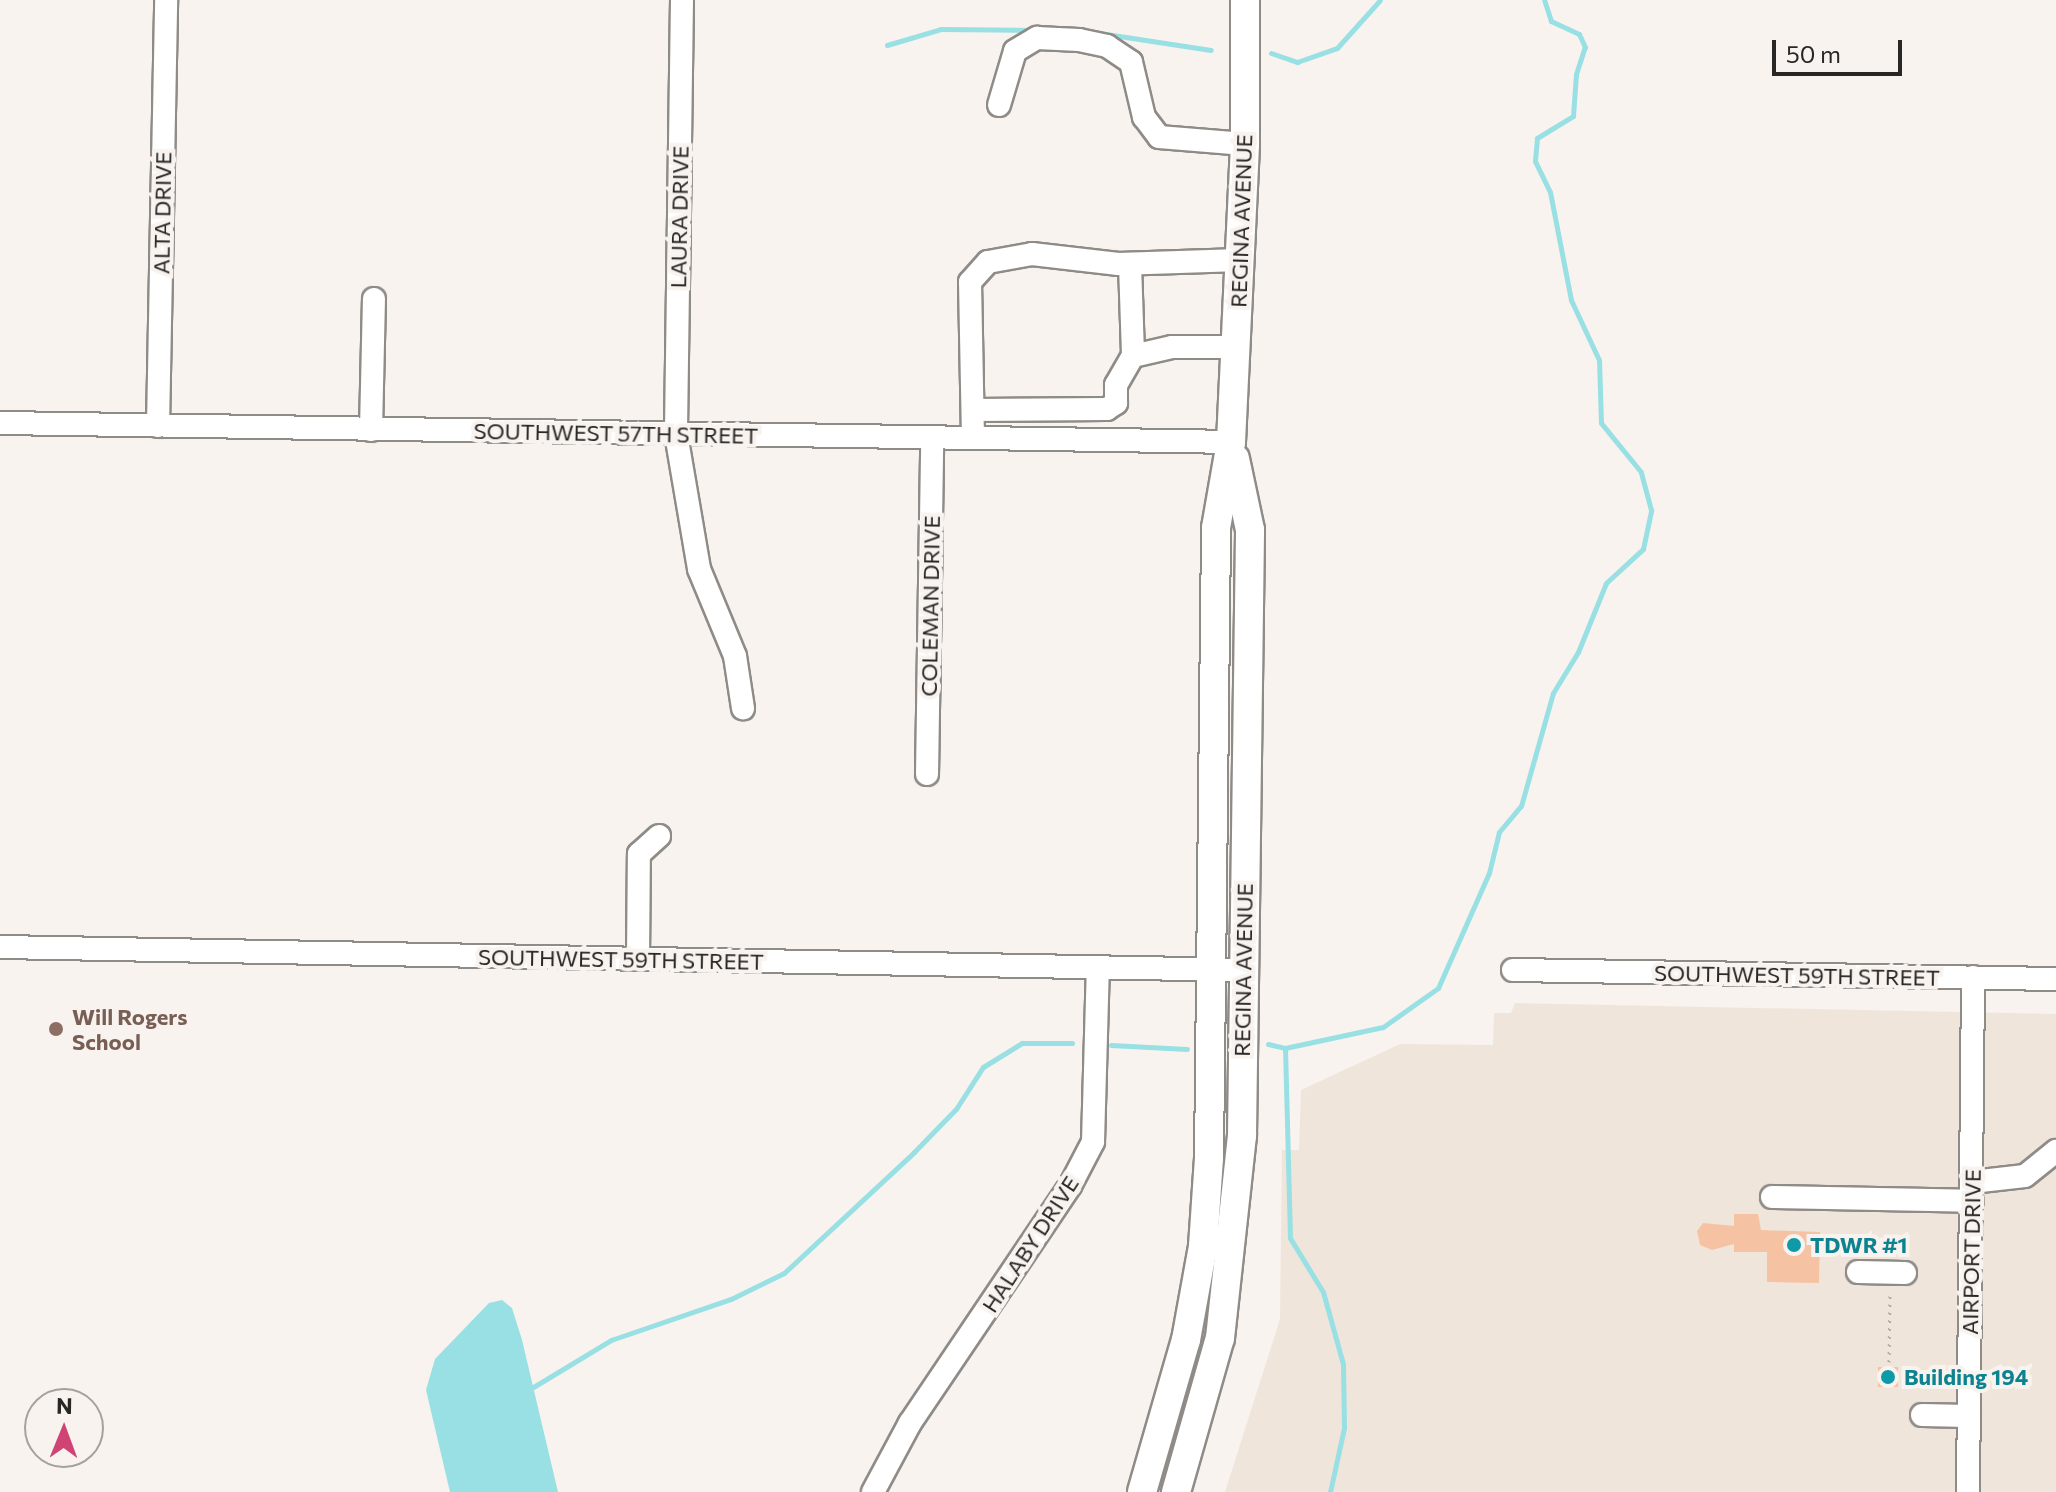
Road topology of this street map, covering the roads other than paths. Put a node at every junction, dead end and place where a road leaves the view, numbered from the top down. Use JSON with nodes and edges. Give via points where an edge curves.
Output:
{"nodes":[{"id":1,"x":166,"y":0,"type":"edge"},
{"id":2,"x":682,"y":0,"type":"edge"},
{"id":3,"x":1245,"y":0,"type":"edge"},
{"id":4,"x":999,"y":105,"type":"dead end"},
{"id":5,"x":1245,"y":144,"type":"junction"},
{"id":6,"x":1240,"y":260,"type":"junction"},
{"id":7,"x":1130,"y":264,"type":"junction"},
{"id":8,"x":374,"y":299,"type":"dead end"},
{"id":9,"x":1236,"y":347,"type":"junction"},
{"id":10,"x":1133,"y":356,"type":"junction"},
{"id":11,"x":1090,"y":409,"type":"junction"},
{"id":12,"x":973,"y":410,"type":"junction"},
{"id":13,"x":1038,"y":410,"type":"junction"},
{"id":14,"x":0,"y":423,"type":"edge"},
{"id":15,"x":158,"y":426,"type":"junction"},
{"id":16,"x":371,"y":430,"type":"junction"},
{"id":17,"x":676,"y":434,"type":"junction"},
{"id":18,"x":932,"y":438,"type":"junction"},
{"id":19,"x":973,"y":438,"type":"junction"},
{"id":20,"x":1040,"y":440,"type":"junction"},
{"id":21,"x":1091,"y":440,"type":"junction"},
{"id":22,"x":1231,"y":442,"type":"junction"},
{"id":23,"x":743,"y":708,"type":"dead end"},
{"id":24,"x":927,"y":774,"type":"dead end"},
{"id":25,"x":659,"y":836,"type":"dead end"},
{"id":26,"x":0,"y":947,"type":"edge"},
{"id":27,"x":638,"y":959,"type":"junction"},
{"id":28,"x":1098,"y":968,"type":"junction"},
{"id":29,"x":1212,"y":970,"type":"junction"},
{"id":30,"x":1243,"y":970,"type":"junction"},
{"id":31,"x":1513,"y":970,"type":"dead end"},
{"id":32,"x":1973,"y":977,"type":"junction"},
{"id":33,"x":2056,"y":979,"type":"edge"},
{"id":34,"x":2056,"y":1151,"type":"edge"},
{"id":35,"x":1972,"y":1191,"type":"junction"},
{"id":36,"x":1772,"y":1197,"type":"dead end"},
{"id":37,"x":1858,"y":1272,"type":"dead end"},
{"id":38,"x":1897,"y":1279,"type":"road end"},
{"id":39,"x":1922,"y":1415,"type":"dead end"},
{"id":40,"x":1969,"y":1416,"type":"junction"},
{"id":41,"x":873,"y":1492,"type":"edge"},
{"id":42,"x":1142,"y":1492,"type":"edge"},
{"id":43,"x":1176,"y":1492,"type":"edge"},
{"id":44,"x":1968,"y":1492,"type":"edge"}],
"edges":[{"from":1,"to":15,"type":"street","name":"ALTA DRIVE"},
{"from":2,"to":17,"type":"street","name":"LAURA DRIVE"},
{"from":3,"to":5,"type":"main road","name":"REGINA AVENUE"},
{"from":4,"to":5,"type":"street","via":[[1015,51],[1037,38],[1079,40],[1107,46],[1131,62],[1144,117],[1159,137]]},
{"from":5,"to":6,"type":"main road","name":"REGINA AVENUE"},
{"from":6,"to":7,"type":"street"},
{"from":6,"to":9,"type":"main road","name":"REGINA AVENUE"},
{"from":7,"to":10,"type":"street"},
{"from":7,"to":12,"type":"street","via":[[1032,254],[988,262],[976,271],[969,304]]},
{"from":8,"to":16,"type":"street"},
{"from":9,"to":10,"type":"street","via":[[1172,347]]},
{"from":9,"to":22,"type":"main road","name":"REGINA AVENUE"},
{"from":10,"to":11,"type":"street","via":[[1116,385],[1116,403]]},
{"from":11,"to":13,"type":"street"},
{"from":11,"to":21,"type":"street"},
{"from":12,"to":13,"type":"street"},
{"from":12,"to":19,"type":"street"},
{"from":13,"to":20,"type":"street"},
{"from":14,"to":15,"type":"street","name":"SOUTHWEST 57TH STREET"},
{"from":15,"to":16,"type":"street","name":"SOUTHWEST 57TH STREET"},
{"from":16,"to":17,"type":"street","name":"SOUTHWEST 57TH STREET"},
{"from":17,"to":18,"type":"street","name":"SOUTHWEST 57TH STREET"},
{"from":17,"to":23,"type":"street","name":"LAURA DRIVE","via":[[699,569],[735,656]]},
{"from":18,"to":19,"type":"street","name":"SOUTHWEST 57TH STREET"},
{"from":18,"to":24,"type":"street","name":"COLEMAN DRIVE"},
{"from":19,"to":20,"type":"street","name":"SOUTHWEST 57TH STREET"},
{"from":20,"to":21,"type":"street","name":"SOUTHWEST 57TH STREET"},
{"from":21,"to":22,"type":"street","name":"SOUTHWEST 57TH STREET"},
{"from":22,"to":29,"type":"main road","name":"REGINA AVENUE","via":[[1216,528]]},
{"from":22,"to":30,"type":"main road","name":"REGINA AVENUE","via":[[1250,530]]},
{"from":25,"to":27,"type":"street","via":[[639,854]]},
{"from":26,"to":27,"type":"street","name":"SOUTHWEST 59TH STREET"},
{"from":27,"to":28,"type":"street","name":"SOUTHWEST 59TH STREET"},
{"from":28,"to":29,"type":"street","name":"SOUTHWEST 59TH STREET"},
{"from":28,"to":41,"type":"street","name":"HALABY DRIVE","via":[[1093,1142],[1070,1186],[910,1423]]},
{"from":29,"to":30,"type":"street","name":"SOUTHWEST 59TH STREET"},
{"from":29,"to":42,"type":"main road","name":"REGINA AVENUE","via":[[1203,1246],[1186,1340]]},
{"from":30,"to":43,"type":"main road","name":"REGINA AVENUE","via":[[1242,1136],[1229,1279],[1220,1338]]},
{"from":31,"to":32,"type":"street","name":"SOUTHWEST 59TH STREET"},
{"from":32,"to":33,"type":"street","name":"SOUTHWEST 59TH STREET"},
{"from":32,"to":35,"type":"street","name":"AIRPORT DRIVE"},
{"from":34,"to":35,"type":"street","via":[[2025,1176]]},
{"from":35,"to":36,"type":"street"},
{"from":35,"to":40,"type":"street","name":"AIRPORT DRIVE"},
{"from":37,"to":38,"type":"street"},
{"from":39,"to":40,"type":"street"},
{"from":40,"to":44,"type":"street","name":"AIRPORT DRIVE"}]}
